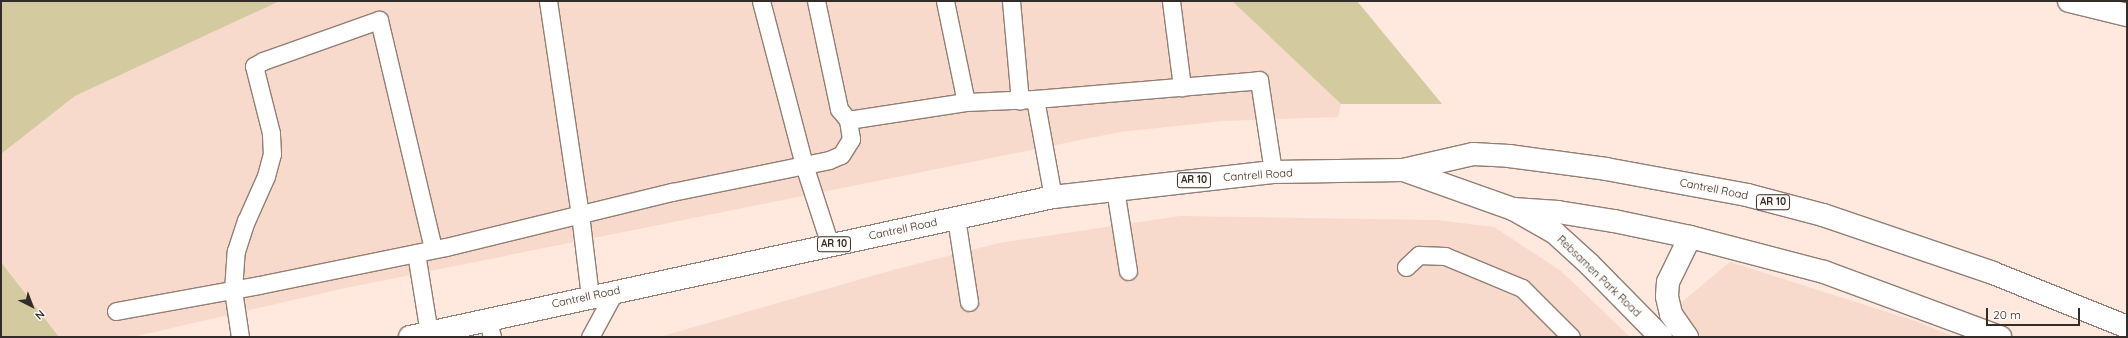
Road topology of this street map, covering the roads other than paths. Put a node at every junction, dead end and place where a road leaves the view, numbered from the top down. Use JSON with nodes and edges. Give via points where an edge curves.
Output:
{"nodes":[{"id":1,"x":548,"y":1,"type":"edge"},
{"id":2,"x":761,"y":1,"type":"edge"},
{"id":3,"x":816,"y":1,"type":"edge"},
{"id":4,"x":945,"y":1,"type":"edge"},
{"id":5,"x":1011,"y":1,"type":"edge"},
{"id":6,"x":1171,"y":1,"type":"edge"},
{"id":7,"x":2069,"y":1,"type":"edge"},
{"id":8,"x":2127,"y":16,"type":"edge"},
{"id":9,"x":1182,"y":87,"type":"junction"},
{"id":10,"x":1028,"y":100,"type":"junction"},
{"id":11,"x":966,"y":102,"type":"junction"},
{"id":12,"x":848,"y":120,"type":"junction"},
{"id":13,"x":804,"y":165,"type":"junction"},
{"id":14,"x":1403,"y":170,"type":"junction"},
{"id":15,"x":1273,"y":172,"type":"junction"},
{"id":16,"x":1115,"y":189,"type":"junction"},
{"id":17,"x":1053,"y":197,"type":"junction"},
{"id":18,"x":1514,"y":209,"type":"junction"},
{"id":19,"x":580,"y":214,"type":"junction"},
{"id":20,"x":956,"y":218,"type":"junction"},
{"id":21,"x":1690,"y":237,"type":"junction"},
{"id":22,"x":830,"y":245,"type":"junction"},
{"id":23,"x":433,"y":249,"type":"junction"},
{"id":24,"x":416,"y":253,"type":"junction"},
{"id":25,"x":1406,"y":267,"type":"dead end"},
{"id":26,"x":1128,"y":271,"type":"dead end"},
{"id":27,"x":233,"y":290,"type":"junction"},
{"id":28,"x":615,"y":291,"type":"junction"},
{"id":29,"x":590,"y":296,"type":"junction"},
{"id":30,"x":969,"y":302,"type":"dead end"},
{"id":31,"x":116,"y":311,"type":"dead end"},
{"id":32,"x":2127,"y":327,"type":"edge"},
{"id":33,"x":489,"y":328,"type":"edge"},
{"id":34,"x":419,"y":335,"type":"edge"},
{"id":35,"x":240,"y":337,"type":"edge"},
{"id":36,"x":590,"y":337,"type":"edge"},
{"id":37,"x":1571,"y":337,"type":"edge"},
{"id":38,"x":1661,"y":337,"type":"edge"},
{"id":39,"x":1687,"y":337,"type":"edge"},
{"id":40,"x":2000,"y":337,"type":"edge"}],
"edges":[{"from":1,"to":19,"type":"lane"},
{"from":2,"to":13,"type":"lane"},
{"from":3,"to":12,"type":"lane","via":[[839,109]]},
{"from":4,"to":11,"type":"lane"},
{"from":5,"to":10,"type":"lane"},
{"from":6,"to":9,"type":"lane"},
{"from":7,"to":8,"type":"main road"},
{"from":9,"to":10,"type":"lane"},
{"from":9,"to":15,"type":"lane","via":[[1259,80]]},
{"from":10,"to":11,"type":"lane"},
{"from":10,"to":17,"type":"lane"},
{"from":11,"to":12,"type":"lane"},
{"from":12,"to":13,"type":"lane","via":[[851,139],[841,155]]},
{"from":13,"to":19,"type":"lane"},
{"from":13,"to":22,"type":"lane"},
{"from":14,"to":15,"type":"main road","name":"Cantrell Road","number":"AR 10"},
{"from":14,"to":18,"type":"main road","name":"Cantrell Road","number":"AR 10"},
{"from":14,"to":32,"type":"main road","name":"Cantrell Road","number":"AR 10","via":[[1473,154],[1508,156],[1606,169],[1747,195],[1823,215],[1993,273]]},
{"from":15,"to":16,"type":"main road","name":"Cantrell Road","number":"AR 10"},
{"from":16,"to":17,"type":"main road","name":"Cantrell Road","number":"AR 10"},
{"from":16,"to":26,"type":"lane"},
{"from":17,"to":20,"type":"main road","name":"Cantrell Road","number":"AR 10"},
{"from":18,"to":21,"type":"main road","name":"Cantrell Road","number":"AR 10","via":[[1558,212]]},
{"from":18,"to":38,"type":"main road","name":"Rebsamen Park Road","via":[[1555,233]]},
{"from":19,"to":23,"type":"lane"},
{"from":19,"to":29,"type":"lane"},
{"from":20,"to":22,"type":"main road","name":"Cantrell Road","number":"AR 10"},
{"from":20,"to":30,"type":"lane"},
{"from":21,"to":39,"type":"main road","via":[[1668,282],[1667,296],[1671,314]]},
{"from":21,"to":40,"type":"main road","name":"Cantrell Road","number":"AR 10","via":[[1824,272]]},
{"from":22,"to":28,"type":"main road","name":"Cantrell Road","number":"AR 10"},
{"from":23,"to":24,"type":"lane"},
{"from":23,"to":27,"type":"lane","via":[[379,20],[254,66],[271,134],[272,154],[266,176],[236,251]]},
{"from":24,"to":27,"type":"lane"},
{"from":24,"to":34,"type":"lane"},
{"from":25,"to":37,"type":"lane","via":[[1419,255],[1445,256],[1522,288]]},
{"from":27,"to":31,"type":"lane"},
{"from":27,"to":35,"type":"lane"},
{"from":28,"to":29,"type":"main road","name":"Cantrell Road","number":"AR 10"},
{"from":28,"to":36,"type":"lane"},
{"from":29,"to":33,"type":"main road","name":"Cantrell Road","number":"AR 10"},
{"from":33,"to":34,"type":"main road","name":"Cantrell Road","number":"AR 10"}]}
